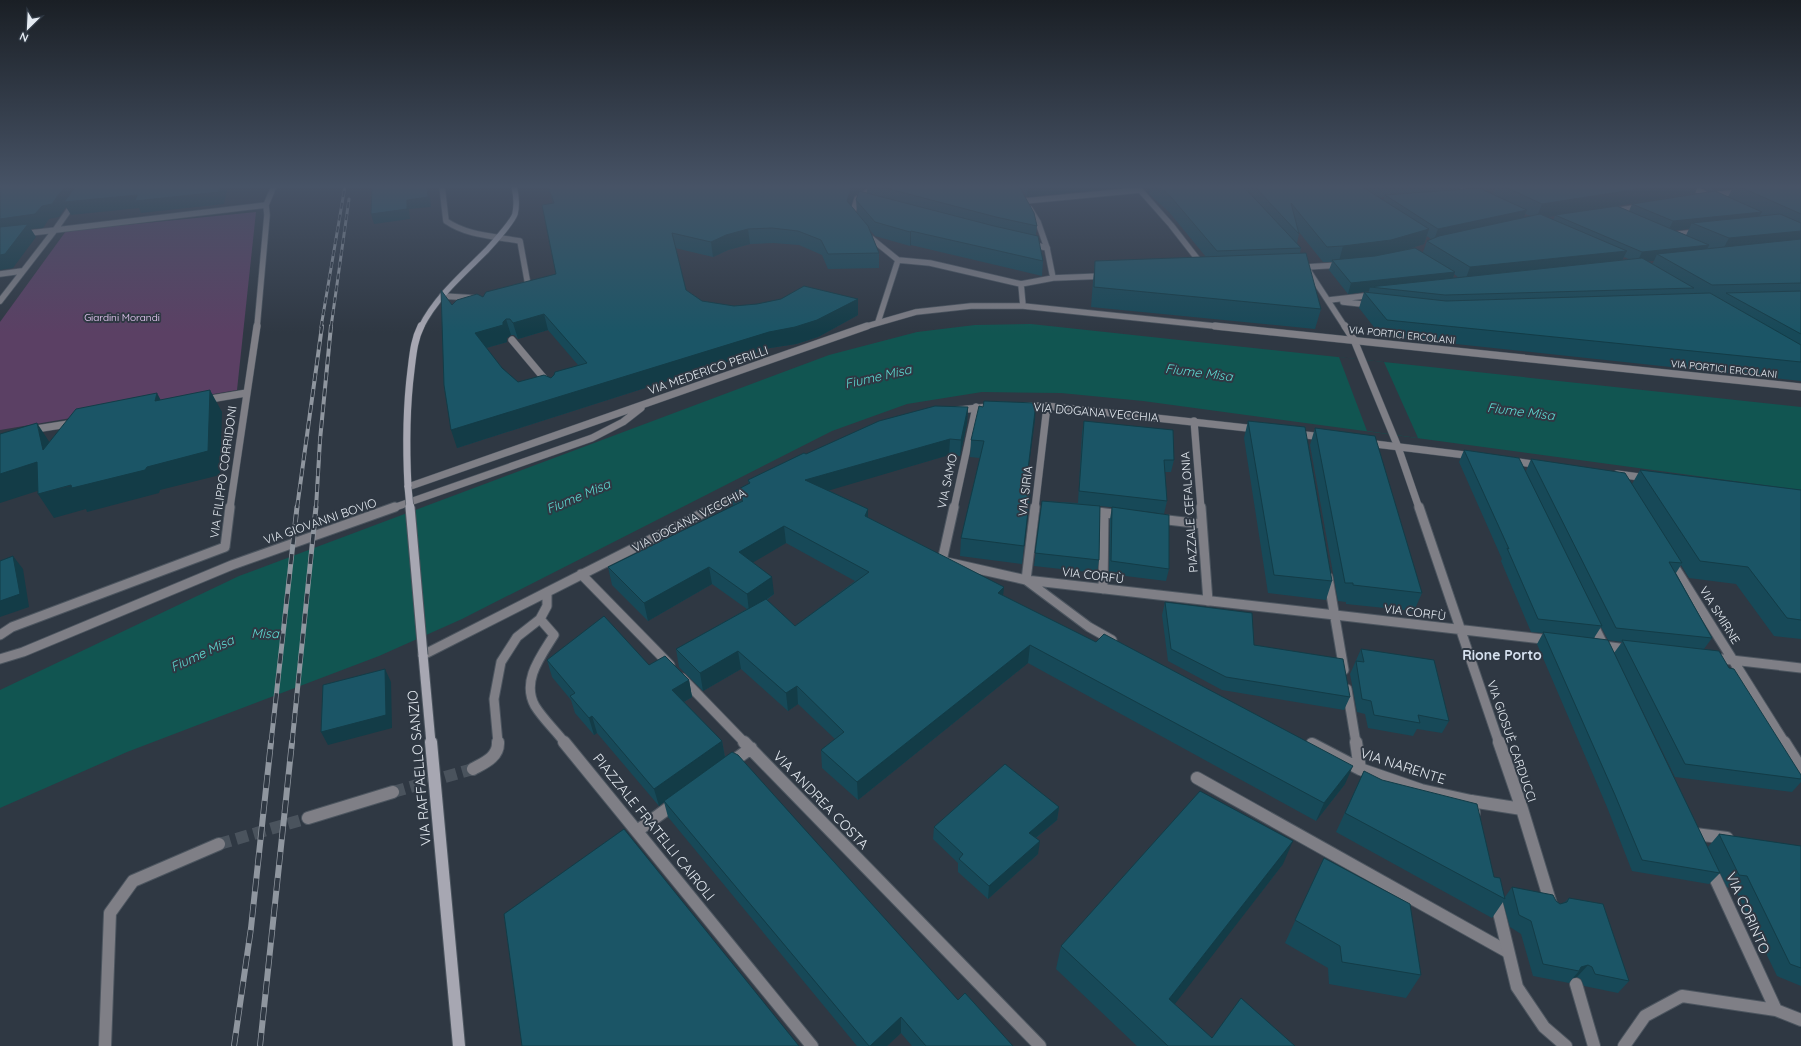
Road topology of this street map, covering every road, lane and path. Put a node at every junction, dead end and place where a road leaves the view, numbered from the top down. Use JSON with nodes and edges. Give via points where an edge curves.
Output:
{"nodes":[{"id":1,"x":51,"y":235,"type":"edge"},
{"id":2,"x":265,"y":235,"type":"edge"},
{"id":3,"x":483,"y":235,"type":"edge"},
{"id":4,"x":869,"y":235,"type":"edge"},
{"id":5,"x":1042,"y":235,"type":"edge"},
{"id":6,"x":1179,"y":235,"type":"edge"},
{"id":7,"x":1668,"y":235,"type":"edge"},
{"id":8,"x":499,"y":237,"type":"junction"},
{"id":9,"x":1682,"y":241,"type":"edge"},
{"id":10,"x":1024,"y":243,"type":"edge"},
{"id":11,"x":1047,"y":248,"type":"junction"},
{"id":12,"x":898,"y":260,"type":"junction"},
{"id":13,"x":1301,"y":262,"type":"edge"},
{"id":14,"x":1343,"y":265,"type":"edge"},
{"id":15,"x":1306,"y":267,"type":"junction"},
{"id":16,"x":1299,"y":268,"type":"edge"},
{"id":17,"x":22,"y":271,"type":"junction"},
{"id":18,"x":1200,"y":272,"type":"edge"},
{"id":19,"x":0,"y":274,"type":"edge"},
{"id":20,"x":1112,"y":275,"type":"edge"},
{"id":21,"x":1053,"y":278,"type":"junction"},
{"id":22,"x":1021,"y":284,"type":"junction"},
{"id":23,"x":514,"y":288,"type":"edge"},
{"id":24,"x":1382,"y":294,"type":"edge"},
{"id":25,"x":442,"y":296,"type":"junction"},
{"id":26,"x":484,"y":296,"type":"edge"},
{"id":27,"x":477,"y":298,"type":"junction"},
{"id":28,"x":1328,"y":300,"type":"junction"},
{"id":29,"x":0,"y":301,"type":"edge"},
{"id":30,"x":481,"y":304,"type":"edge"},
{"id":31,"x":1023,"y":306,"type":"junction"},
{"id":32,"x":1381,"y":306,"type":"edge"},
{"id":33,"x":878,"y":322,"type":"junction"},
{"id":34,"x":512,"y":340,"type":"edge"},
{"id":35,"x":1354,"y":340,"type":"junction"},
{"id":36,"x":1801,"y":387,"type":"edge"},
{"id":37,"x":554,"y":390,"type":"edge"},
{"id":38,"x":246,"y":393,"type":"junction"},
{"id":39,"x":200,"y":401,"type":"edge"},
{"id":40,"x":646,"y":404,"type":"junction"},
{"id":41,"x":1000,"y":406,"type":"edge"},
{"id":42,"x":1016,"y":406,"type":"edge"},
{"id":43,"x":1047,"y":406,"type":"junction"},
{"id":44,"x":976,"y":407,"type":"junction"},
{"id":45,"x":954,"y":411,"type":"edge"},
{"id":46,"x":84,"y":421,"type":"edge"},
{"id":47,"x":1194,"y":422,"type":"junction"},
{"id":48,"x":1264,"y":430,"type":"edge"},
{"id":49,"x":23,"y":431,"type":"edge"},
{"id":50,"x":1287,"y":433,"type":"edge"},
{"id":51,"x":1334,"y":439,"type":"edge"},
{"id":52,"x":1358,"y":442,"type":"edge"},
{"id":53,"x":1398,"y":447,"type":"junction"},
{"id":54,"x":1483,"y":457,"type":"edge"},
{"id":55,"x":1513,"y":463,"type":"edge"},
{"id":56,"x":1546,"y":465,"type":"edge"},
{"id":57,"x":1615,"y":476,"type":"edge"},
{"id":58,"x":1656,"y":479,"type":"edge"},
{"id":59,"x":408,"y":487,"type":"junction"},
{"id":60,"x":748,"y":490,"type":"edge"},
{"id":61,"x":1081,"y":510,"type":"edge"},
{"id":62,"x":1104,"y":513,"type":"junction"},
{"id":63,"x":1134,"y":516,"type":"edge"},
{"id":64,"x":1149,"y":518,"type":"edge"},
{"id":65,"x":1202,"y":524,"type":"junction"},
{"id":66,"x":1666,"y":554,"type":"edge"},
{"id":67,"x":1327,"y":568,"type":"edge"},
{"id":68,"x":581,"y":574,"type":"junction"},
{"id":69,"x":1026,"y":580,"type":"junction"},
{"id":70,"x":1103,"y":589,"type":"junction"},
{"id":71,"x":547,"y":592,"type":"junction"},
{"id":72,"x":1208,"y":601,"type":"junction"},
{"id":73,"x":1335,"y":615,"type":"junction"},
{"id":74,"x":1590,"y":618,"type":"edge"},
{"id":75,"x":540,"y":619,"type":"junction"},
{"id":76,"x":1460,"y":630,"type":"junction"},
{"id":77,"x":0,"y":635,"type":"edge"},
{"id":78,"x":1559,"y":641,"type":"edge"},
{"id":79,"x":1589,"y":644,"type":"edge"},
{"id":80,"x":1124,"y":646,"type":"edge"},
{"id":81,"x":1604,"y":646,"type":"junction"},
{"id":82,"x":1634,"y":650,"type":"edge"},
{"id":83,"x":423,"y":655,"type":"junction"},
{"id":84,"x":1702,"y":657,"type":"edge"},
{"id":85,"x":0,"y":659,"type":"edge"},
{"id":86,"x":1611,"y":660,"type":"edge"},
{"id":87,"x":1733,"y":660,"type":"junction"},
{"id":88,"x":1801,"y":668,"type":"edge"},
{"id":89,"x":1304,"y":740,"type":"edge"},
{"id":90,"x":751,"y":748,"type":"junction"},
{"id":91,"x":726,"y":767,"type":"edge"},
{"id":92,"x":473,"y":769,"type":"tunnel mouth"},
{"id":93,"x":1360,"y":769,"type":"junction"},
{"id":94,"x":1801,"y":769,"type":"edge"},
{"id":95,"x":1197,"y":778,"type":"dead end"},
{"id":96,"x":392,"y":792,"type":"tunnel mouth"},
{"id":97,"x":681,"y":799,"type":"edge"},
{"id":98,"x":1471,"y":801,"type":"junction"},
{"id":99,"x":1522,"y":809,"type":"junction"},
{"id":100,"x":308,"y":818,"type":"tunnel mouth"},
{"id":101,"x":1477,"y":824,"type":"edge"},
{"id":102,"x":637,"y":831,"type":"junction"},
{"id":103,"x":1741,"y":840,"type":"edge"},
{"id":104,"x":218,"y":844,"type":"tunnel mouth"},
{"id":105,"x":1702,"y":848,"type":"edge"},
{"id":106,"x":1708,"y":862,"type":"edge"},
{"id":107,"x":1494,"y":892,"type":"edge"},
{"id":108,"x":1552,"y":909,"type":"edge"},
{"id":109,"x":1508,"y":952,"type":"junction"},
{"id":110,"x":1576,"y":984,"type":"edge"},
{"id":111,"x":1776,"y":1010,"type":"junction"},
{"id":112,"x":1801,"y":1020,"type":"edge"},
{"id":113,"x":105,"y":1046,"type":"edge"},
{"id":114,"x":460,"y":1046,"type":"edge"},
{"id":115,"x":812,"y":1046,"type":"edge"},
{"id":116,"x":1040,"y":1046,"type":"edge"},
{"id":117,"x":1566,"y":1046,"type":"edge"},
{"id":118,"x":1594,"y":1046,"type":"edge"},
{"id":119,"x":1624,"y":1046,"type":"edge"}],
"edges":[{"from":1,"to":17,"type":"street"},
{"from":2,"to":38,"type":"street","name":"VIA FILIPPO CORRIDONI","via":[[259,314]]},
{"from":3,"to":8,"type":"street"},
{"from":4,"to":12,"type":"street"},
{"from":5,"to":11,"type":"street"},
{"from":6,"to":18,"type":"street","via":[[1208,271]]},
{"from":7,"to":9,"type":"street"},
{"from":8,"to":23,"type":"street","via":[[520,241],[528,284]]},
{"from":8,"to":25,"type":"main road","name":"VIA RAFFAELLO SANZIO"},
{"from":10,"to":11,"type":"street"},
{"from":11,"to":21,"type":"street"},
{"from":12,"to":22,"type":"street","via":[[930,263]]},
{"from":12,"to":33,"type":"street"},
{"from":13,"to":15,"type":"street","name":"VIA GIOSUÈ CARDUCCI"},
{"from":14,"to":15,"type":"street"},
{"from":15,"to":16,"type":"street"},
{"from":15,"to":28,"type":"street","name":"VIA GIOSUÈ CARDUCCI"},
{"from":17,"to":19,"type":"street"},
{"from":17,"to":29,"type":"street"},
{"from":20,"to":21,"type":"street"},
{"from":21,"to":22,"type":"street"},
{"from":22,"to":31,"type":"street"},
{"from":24,"to":28,"type":"street"},
{"from":25,"to":27,"type":"street"},
{"from":25,"to":59,"type":"main road","name":"VIA RAFFAELLO SANZIO","via":[[426,317],[415,338],[406,438]]},
{"from":26,"to":27,"type":"street"},
{"from":27,"to":30,"type":"street"},
{"from":28,"to":32,"type":"street"},
{"from":28,"to":35,"type":"street","name":"VIA GIOSUÈ CARDUCCI"},
{"from":31,"to":33,"type":"street","name":"VIA MEDERICO PERILLI","via":[[963,307],[916,312]]},
{"from":31,"to":35,"type":"street","name":"VIA PORTICI ERCOLANI"},
{"from":33,"to":40,"type":"street","name":"VIA MEDERICO PERILLI"},
{"from":34,"to":37,"type":"street"},
{"from":35,"to":36,"type":"street","name":"VIA PORTICI ERCOLANI"},
{"from":35,"to":53,"type":"street","name":"VIA GIOSUÈ CARDUCCI"},
{"from":38,"to":39,"type":"street"},
{"from":38,"to":77,"type":"street","name":"VIA FILIPPO CORRIDONI","via":[[225,547],[12,627]]},
{"from":40,"to":59,"type":"street","name":"VIA MEDERICO PERILLI"},
{"from":40,"to":85,"type":"street","name":"VIA GIOVANNI BOVIO","via":[[623,422],[592,438],[232,565],[23,652]]},
{"from":41,"to":44,"type":"street"},
{"from":42,"to":43,"type":"street","name":"VIA DOGANA VECCHIA"},
{"from":43,"to":47,"type":"street","name":"VIA DOGANA VECCHIA"},
{"from":43,"to":69,"type":"street","name":"VIA SIRIA","via":[[1039,506]]},
{"from":44,"to":45,"type":"street"},
{"from":44,"to":69,"type":"street","name":"VIA SAMO","via":[[942,561]]},
{"from":46,"to":49,"type":"street"},
{"from":47,"to":48,"type":"street","name":"VIA DOGANA VECCHIA"},
{"from":47,"to":65,"type":"street","name":"PIAZZALE CEFALONIA"},
{"from":50,"to":51,"type":"street","via":[[1303,439]]},
{"from":52,"to":53,"type":"street"},
{"from":53,"to":54,"type":"street"},
{"from":53,"to":76,"type":"street","name":"VIA GIOSUÈ CARDUCCI"},
{"from":55,"to":56,"type":"street"},
{"from":57,"to":58,"type":"street"},
{"from":59,"to":83,"type":"main road","name":"VIA RAFFAELLO SANZIO","bridge":true},
{"from":60,"to":68,"type":"street","name":"VIA DOGANA VECCHIA"},
{"from":61,"to":62,"type":"street"},
{"from":62,"to":63,"type":"street"},
{"from":62,"to":70,"type":"street"},
{"from":64,"to":65,"type":"street"},
{"from":65,"to":72,"type":"street","name":"PIAZZALE CEFALONIA"},
{"from":66,"to":87,"type":"street","name":"VIA SMIRNE"},
{"from":67,"to":73,"type":"street"},
{"from":68,"to":71,"type":"street","name":"VIA DOGANA VECCHIA"},
{"from":68,"to":90,"type":"street","name":"VIA ANDREA COSTA"},
{"from":69,"to":70,"type":"street","name":"VIA CORFÙ"},
{"from":69,"to":80,"type":"street","via":[[1089,628]]},
{"from":70,"to":72,"type":"street","name":"VIA CORFÙ"},
{"from":71,"to":75,"type":"street","via":[[547,606]]},
{"from":71,"to":83,"type":"street","name":"VIA DOGANA VECCHIA"},
{"from":72,"to":73,"type":"street","name":"VIA CORFÙ"},
{"from":73,"to":76,"type":"street","name":"VIA CORFÙ"},
{"from":73,"to":93,"type":"street"},
{"from":74,"to":81,"type":"street"},
{"from":75,"to":92,"type":"street","via":[[517,638],[501,662],[494,699],[498,747],[491,759]]},
{"from":75,"to":102,"type":"street","name":"PIAZZALE FRATELLI CAIROLI","via":[[554,635],[536,663],[529,687],[535,706]]},
{"from":76,"to":78,"type":"street","name":"VIA CORFÙ"},
{"from":76,"to":99,"type":"street","name":"VIA GIOSUÈ CARDUCCI"},
{"from":79,"to":81,"type":"street"},
{"from":81,"to":82,"type":"street"},
{"from":81,"to":86,"type":"street"},
{"from":83,"to":114,"type":"main road","name":"VIA RAFFAELLO SANZIO"},
{"from":84,"to":87,"type":"street"},
{"from":87,"to":88,"type":"street"},
{"from":87,"to":94,"type":"street","name":"VIA SMIRNE"},
{"from":89,"to":93,"type":"street","name":"VIA NARENTE"},
{"from":90,"to":91,"type":"street"},
{"from":90,"to":116,"type":"street","name":"VIA ANDREA COSTA"},
{"from":93,"to":98,"type":"street","name":"VIA NARENTE","via":[[1422,790]]},
{"from":95,"to":109,"type":"street"},
{"from":96,"to":100,"type":"street"},
{"from":97,"to":102,"type":"street"},
{"from":98,"to":99,"type":"street","name":"VIA NARENTE"},
{"from":98,"to":101,"type":"street"},
{"from":99,"to":108,"type":"street","name":"VIA GIOSUÈ CARDUCCI"},
{"from":102,"to":115,"type":"street","name":"PIAZZALE FRATELLI CAIROLI"},
{"from":103,"to":105,"type":"street","via":[[1694,830]]},
{"from":104,"to":113,"type":"street","via":[[133,881],[110,913]]},
{"from":106,"to":111,"type":"street","name":"VIA CORINTO"},
{"from":107,"to":109,"type":"street"},
{"from":109,"to":117,"type":"street","via":[[1517,987],[1544,1027]]},
{"from":110,"to":118,"type":"street"},
{"from":111,"to":112,"type":"street"},
{"from":111,"to":119,"type":"street","via":[[1682,996],[1645,1016]]}]}
